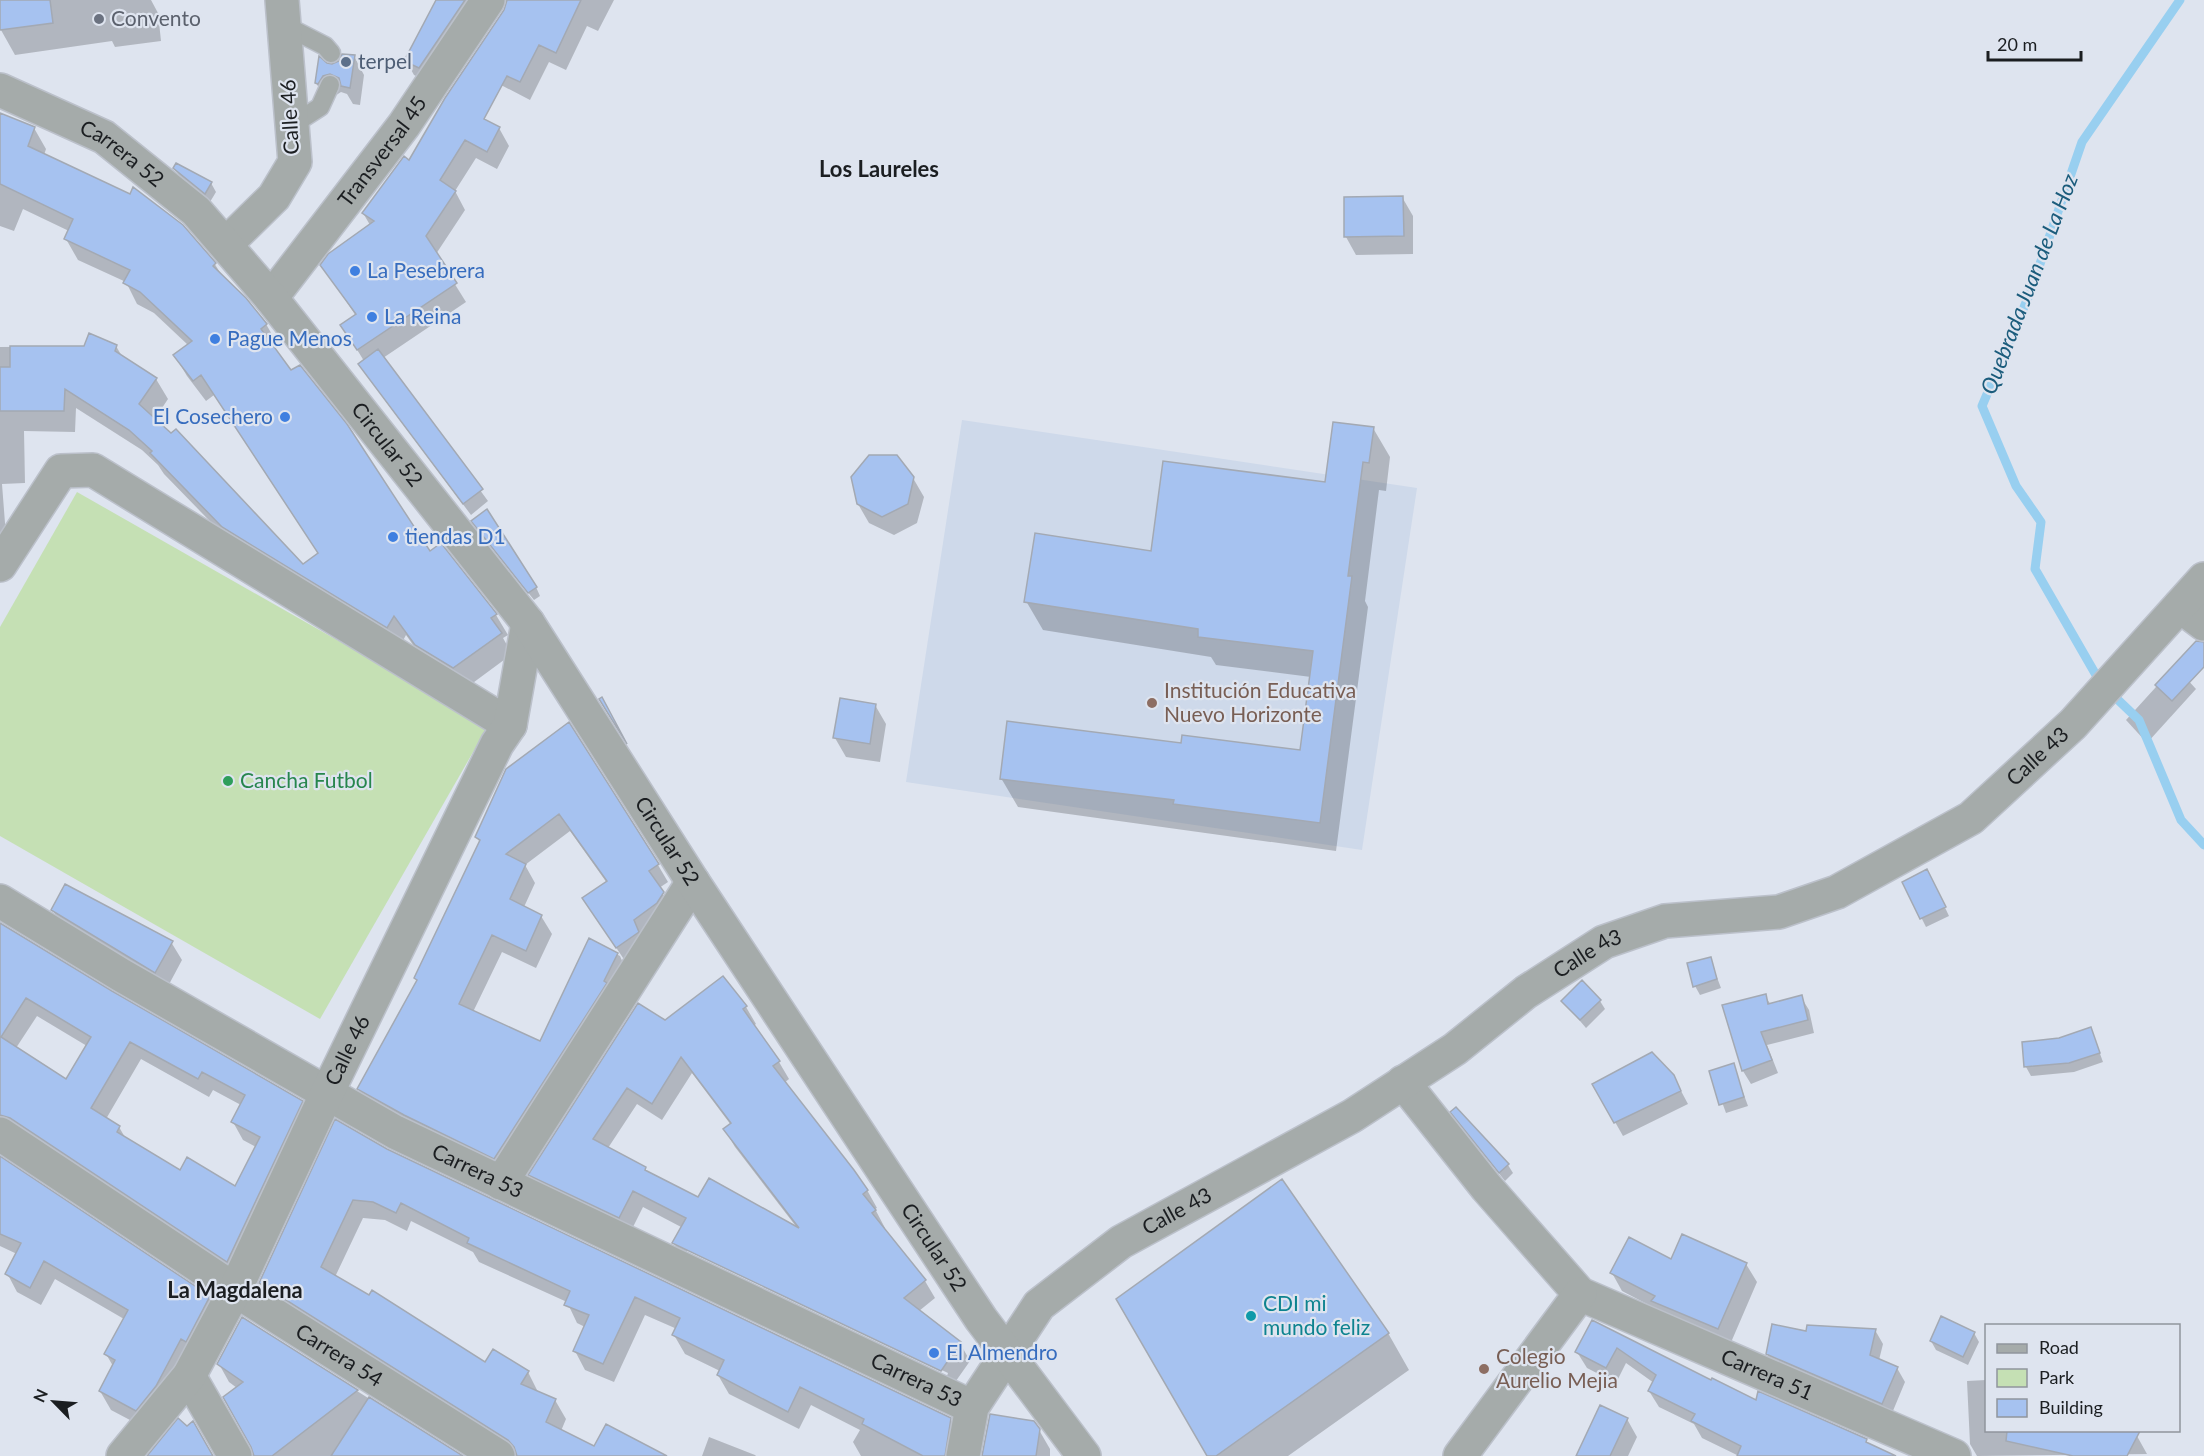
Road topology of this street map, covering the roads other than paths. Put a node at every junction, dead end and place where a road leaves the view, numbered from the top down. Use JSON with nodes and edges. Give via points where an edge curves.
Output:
{"nodes":[{"id":1,"x":488,"y":0,"type":"edge"},
{"id":2,"x":283,"y":12,"type":"edge"},
{"id":3,"x":331,"y":53,"type":"dead end"},
{"id":4,"x":330,"y":85,"type":"dead end"},
{"id":5,"x":0,"y":90,"type":"edge"},
{"id":6,"x":292,"y":125,"type":"junction"},
{"id":7,"x":226,"y":244,"type":"junction"},
{"id":8,"x":271,"y":298,"type":"junction"},
{"id":9,"x":0,"y":565,"type":"edge"},
{"id":10,"x":2204,"y":579,"type":"edge"},
{"id":11,"x":2192,"y":615,"type":"edge"},
{"id":12,"x":528,"y":623,"type":"junction"},
{"id":13,"x":510,"y":725,"type":"junction"},
{"id":14,"x":693,"y":882,"type":"junction"},
{"id":15,"x":0,"y":901,"type":"edge"},
{"id":16,"x":1403,"y":1082,"type":"junction"},
{"id":17,"x":327,"y":1093,"type":"junction"},
{"id":18,"x":0,"y":1134,"type":"edge"},
{"id":19,"x":501,"y":1183,"type":"junction"},
{"id":20,"x":235,"y":1290,"type":"junction"},
{"id":21,"x":1580,"y":1294,"type":"junction"},
{"id":22,"x":1007,"y":1354,"type":"junction"},
{"id":23,"x":189,"y":1376,"type":"junction"},
{"id":24,"x":972,"y":1407,"type":"junction"},
{"id":25,"x":1940,"y":1453,"type":"edge"},
{"id":26,"x":123,"y":1456,"type":"edge"},
{"id":27,"x":235,"y":1456,"type":"edge"},
{"id":28,"x":498,"y":1456,"type":"edge"},
{"id":29,"x":963,"y":1456,"type":"edge"},
{"id":30,"x":1084,"y":1456,"type":"edge"},
{"id":31,"x":1460,"y":1456,"type":"edge"}],
"edges":[{"from":1,"to":8,"type":"street","name":"Transversal 45","via":[[404,125]]},
{"from":2,"to":3,"type":"lane"},
{"from":2,"to":6,"type":"street","name":"Calle 46"},
{"from":4,"to":6,"type":"lane","via":[[320,107]]},
{"from":5,"to":7,"type":"street","name":"Carrera 52","via":[[104,137],[196,211]]},
{"from":6,"to":7,"type":"street","name":"Calle 46","via":[[295,162],[274,198]]},
{"from":7,"to":8,"type":"street","name":"Circular 52"},
{"from":8,"to":12,"type":"street","name":"Circular 52"},
{"from":9,"to":13,"type":"street","via":[[61,471],[93,470]]},
{"from":10,"to":11,"type":"street","name":"Calle 43"},
{"from":11,"to":16,"type":"street","name":"Calle 43","via":[[1971,818],[1837,892],[1779,912],[1665,921],[1604,942],[1526,992],[1455,1048]]},
{"from":12,"to":13,"type":"street","name":"Calle 46"},
{"from":12,"to":14,"type":"street","name":"Circular 52"},
{"from":13,"to":17,"type":"street","name":"Calle 46","via":[[497,744]]},
{"from":14,"to":19,"type":"street"},
{"from":14,"to":22,"type":"street","name":"Circular 52"},
{"from":15,"to":17,"type":"street","name":"Carrera 53"},
{"from":16,"to":21,"type":"street","via":[[1487,1188]]},
{"from":16,"to":22,"type":"street","name":"Calle 43","via":[[1352,1116],[1122,1242],[1039,1305]]},
{"from":17,"to":19,"type":"street","name":"Carrera 53","via":[[395,1132]]},
{"from":17,"to":20,"type":"street","name":"Calle 46"},
{"from":18,"to":20,"type":"street","name":"Carrera 54"},
{"from":19,"to":24,"type":"street","name":"Carrera 53"},
{"from":20,"to":23,"type":"street","name":"Calle 46"},
{"from":20,"to":28,"type":"street","name":"Carrera 54"},
{"from":21,"to":25,"type":"street","name":"Carrera 51"},
{"from":21,"to":31,"type":"street"},
{"from":22,"to":24,"type":"street","name":"Calle 43"},
{"from":22,"to":30,"type":"street","name":"Circular 52"},
{"from":23,"to":26,"type":"street","name":"Calle 46"},
{"from":23,"to":27,"type":"street"},
{"from":24,"to":29,"type":"street"}]}
